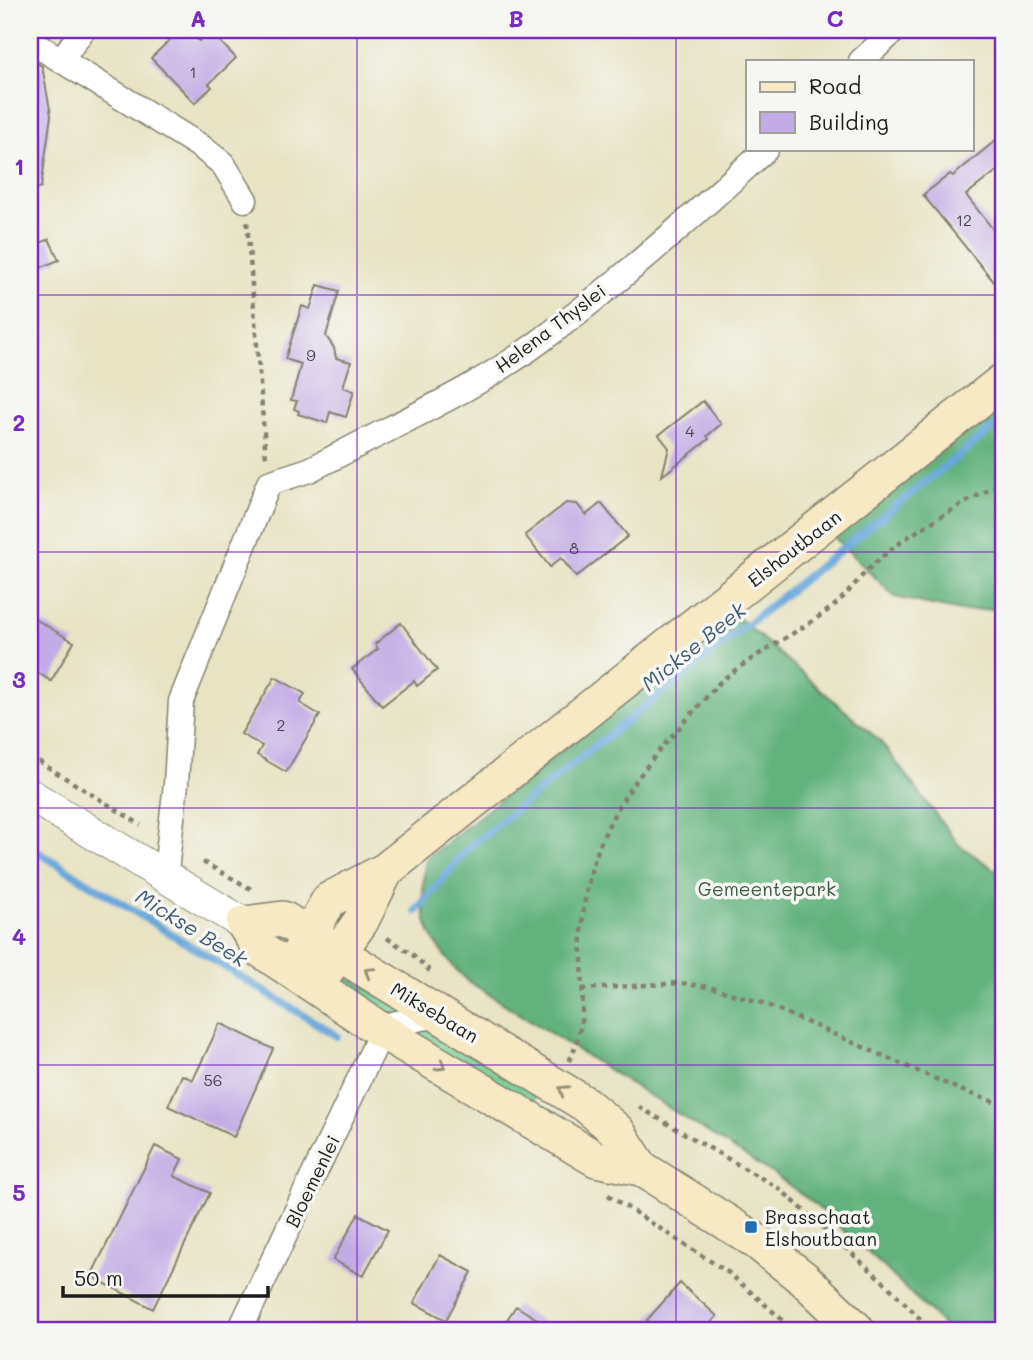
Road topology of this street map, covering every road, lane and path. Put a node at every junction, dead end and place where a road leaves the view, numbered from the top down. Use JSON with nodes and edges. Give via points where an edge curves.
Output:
{"nodes":[{"id":1,"x":83,"y":30,"type":"edge"},
{"id":2,"x":895,"y":30,"type":"edge"},
{"id":3,"x":30,"y":41,"type":"edge"},
{"id":4,"x":61,"y":60,"type":"junction"},
{"id":5,"x":862,"y":60,"type":"edge"},
{"id":6,"x":765,"y":150,"type":"edge"},
{"id":7,"x":246,"y":200,"type":"joint"},
{"id":8,"x":1003,"y":382,"type":"edge"},
{"id":9,"x":1003,"y":482,"type":"edge"},
{"id":10,"x":268,"y":483,"type":"junction"},
{"id":11,"x":30,"y":756,"type":"edge"},
{"id":12,"x":30,"y":795,"type":"edge"},
{"id":13,"x":171,"y":843,"type":"junction"},
{"id":14,"x":165,"y":879,"type":"junction"},
{"id":15,"x":250,"y":890,"type":"dead end"},
{"id":16,"x":244,"y":924,"type":"junction"},
{"id":17,"x":323,"y":944,"type":"junction"},
{"id":18,"x":302,"y":978,"type":"junction"},
{"id":19,"x":582,"y":989,"type":"junction"},
{"id":20,"x":438,"y":1014,"type":"junction"},
{"id":21,"x":382,"y":1031,"type":"junction"},
{"id":22,"x":568,"y":1065,"type":"dead end"},
{"id":23,"x":1003,"y":1105,"type":"edge"},
{"id":24,"x":628,"y":1119,"type":"junction"},
{"id":25,"x":641,"y":1168,"type":"junction"},
{"id":26,"x":597,"y":1173,"type":"junction"},
{"id":27,"x":240,"y":1330,"type":"edge"},
{"id":28,"x":794,"y":1330,"type":"edge"},
{"id":29,"x":857,"y":1330,"type":"edge"},
{"id":30,"x":931,"y":1330,"type":"edge"}],
"edges":[{"from":1,"to":4,"type":"street"},
{"from":2,"to":5,"type":"street"},
{"from":3,"to":4,"type":"street"},
{"from":4,"to":7,"type":"street","via":[[183,134],[223,164]]},
{"from":6,"to":10,"type":"street","name":"Helena Thyslei","via":[[694,215],[538,342],[489,374],[320,465]]},
{"from":7,"to":10,"type":"path"},
{"from":8,"to":17,"type":"main road","name":"Elshoutbaan","via":[[386,870],[361,921]]},
{"from":9,"to":19,"type":"path","via":[[896,546],[837,604],[735,669],[638,775],[616,808],[591,869],[582,930]]},
{"from":10,"to":13,"type":"street","via":[[181,701]]},
{"from":11,"to":13,"type":"path"},
{"from":12,"to":14,"type":"street","name":"Miksebaan"},
{"from":13,"to":14,"type":"street"},
{"from":13,"to":15,"type":"path"},
{"from":14,"to":16,"type":"street","name":"Miksebaan"},
{"from":16,"to":17,"type":"main road","name":"Miksebaan","via":[[283,919]]},
{"from":16,"to":18,"type":"main road","name":"Miksebaan","via":[[261,950]]},
{"from":17,"to":18,"type":"main road","name":"Elshoutbaan"},
{"from":20,"to":17,"type":"main road","name":"Miksebaan","one_way":true},
{"from":18,"to":21,"type":"main road","name":"Miksebaan"},
{"from":19,"to":22,"type":"path","via":[[580,1041]]},
{"from":19,"to":23,"type":"path","via":[[681,983],[713,988],[763,1003]]},
{"from":20,"to":21,"type":"street","via":[[392,1024]]},
{"from":24,"to":20,"type":"main road","name":"Miksebaan","one_way":true,"via":[[555,1084]]},
{"from":21,"to":26,"type":"main road","name":"Miksebaan","one_way":true},
{"from":21,"to":27,"type":"street","name":"Bloemenlei"},
{"from":24,"to":25,"type":"main road","name":"Miksebaan"},
{"from":24,"to":26,"type":"main road","via":[[617,1153]]},
{"from":24,"to":30,"type":"path","via":[[780,1189]]},
{"from":25,"to":26,"type":"main road","name":"Miksebaan"},
{"from":25,"to":29,"type":"main road","name":"Miksebaan","via":[[756,1241]]},
{"from":26,"to":28,"type":"path","via":[[729,1273]]}]}
